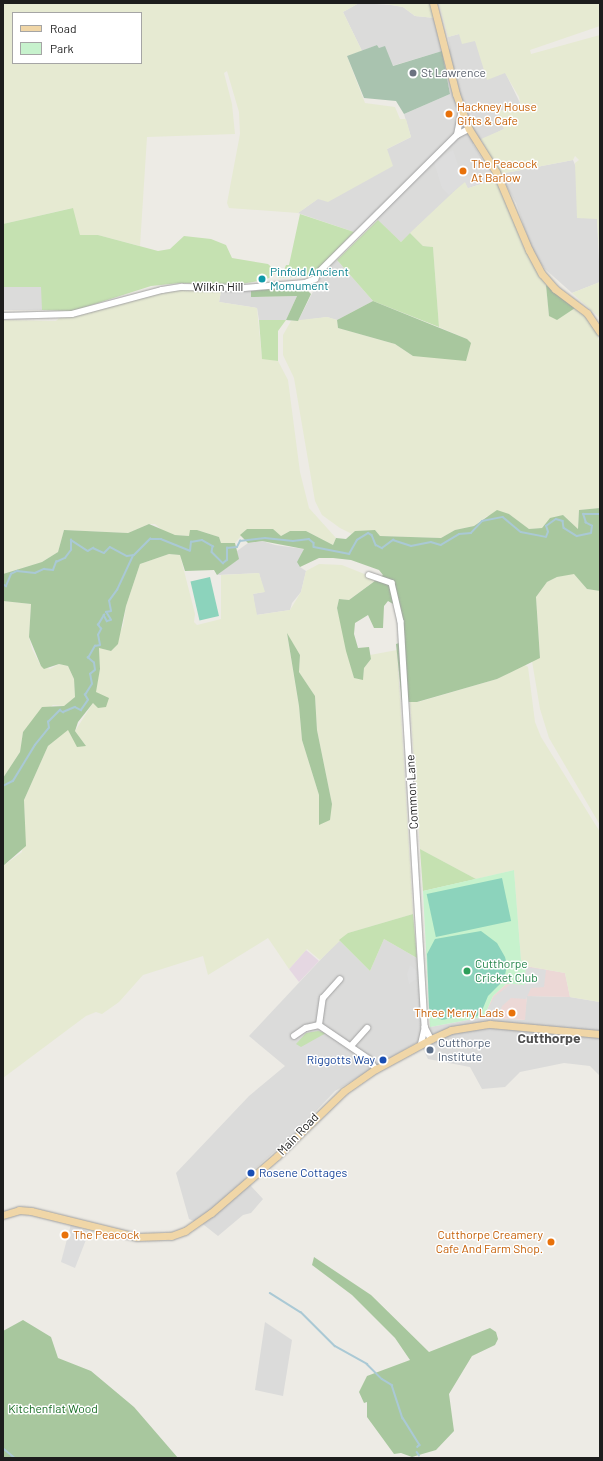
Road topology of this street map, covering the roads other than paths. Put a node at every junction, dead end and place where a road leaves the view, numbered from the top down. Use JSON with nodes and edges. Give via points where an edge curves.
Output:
{"nodes":[{"id":1,"x":433,"y":3,"type":"edge"},
{"id":2,"x":462,"y":109,"type":"junction"},
{"id":3,"x":469,"y":129,"type":"junction"},
{"id":4,"x":457,"y":135,"type":"junction"},
{"id":5,"x":3,"y":316,"type":"edge"},
{"id":6,"x":600,"y":332,"type":"edge"},
{"id":7,"x":369,"y":575,"type":"dead end"},
{"id":8,"x":340,"y":979,"type":"dead end"},
{"id":9,"x":319,"y":1025,"type":"junction"},
{"id":10,"x":425,"y":1027,"type":"junction"},
{"id":11,"x":367,"y":1028,"type":"dead end"},
{"id":12,"x":600,"y":1034,"type":"edge"},
{"id":13,"x":294,"y":1036,"type":"dead end"},
{"id":14,"x":431,"y":1039,"type":"junction"},
{"id":15,"x":421,"y":1044,"type":"junction"},
{"id":16,"x":351,"y":1046,"type":"junction"},
{"id":17,"x":376,"y":1069,"type":"junction"},
{"id":18,"x":3,"y":1215,"type":"edge"}],
"edges":[{"from":1,"to":2,"type":"main road"},
{"from":2,"to":3,"type":"main road"},
{"from":2,"to":4,"type":"street"},
{"from":3,"to":4,"type":"street","name":"Wilkin Hill"},
{"from":3,"to":6,"type":"main road","via":[[496,172],[542,274],[556,289],[587,313]]},
{"from":4,"to":5,"type":"street","name":"Wilkin Hill","via":[[319,272],[315,279],[305,283],[244,288],[182,287],[72,314]]},
{"from":7,"to":10,"type":"street","name":"Common Lane","via":[[392,583],[401,621]]},
{"from":8,"to":9,"type":"street","via":[[323,998]]},
{"from":9,"to":13,"type":"street","via":[[306,1028]]},
{"from":9,"to":16,"type":"street"},
{"from":10,"to":14,"type":"street","name":"Common Lane"},
{"from":10,"to":15,"type":"street","name":"Common Lane"},
{"from":11,"to":16,"type":"street"},
{"from":12,"to":14,"type":"main road","name":"Main Road","via":[[490,1024],[451,1030]]},
{"from":14,"to":15,"type":"main road","name":"Main Road"},
{"from":15,"to":17,"type":"main road","name":"Main Road"},
{"from":16,"to":17,"type":"street","via":[[369,1059]]},
{"from":17,"to":18,"type":"main road","name":"Main Road","via":[[323,1109],[277,1156],[211,1213],[185,1231],[156,1238],[137,1237],[31,1211],[19,1210]]}]}
